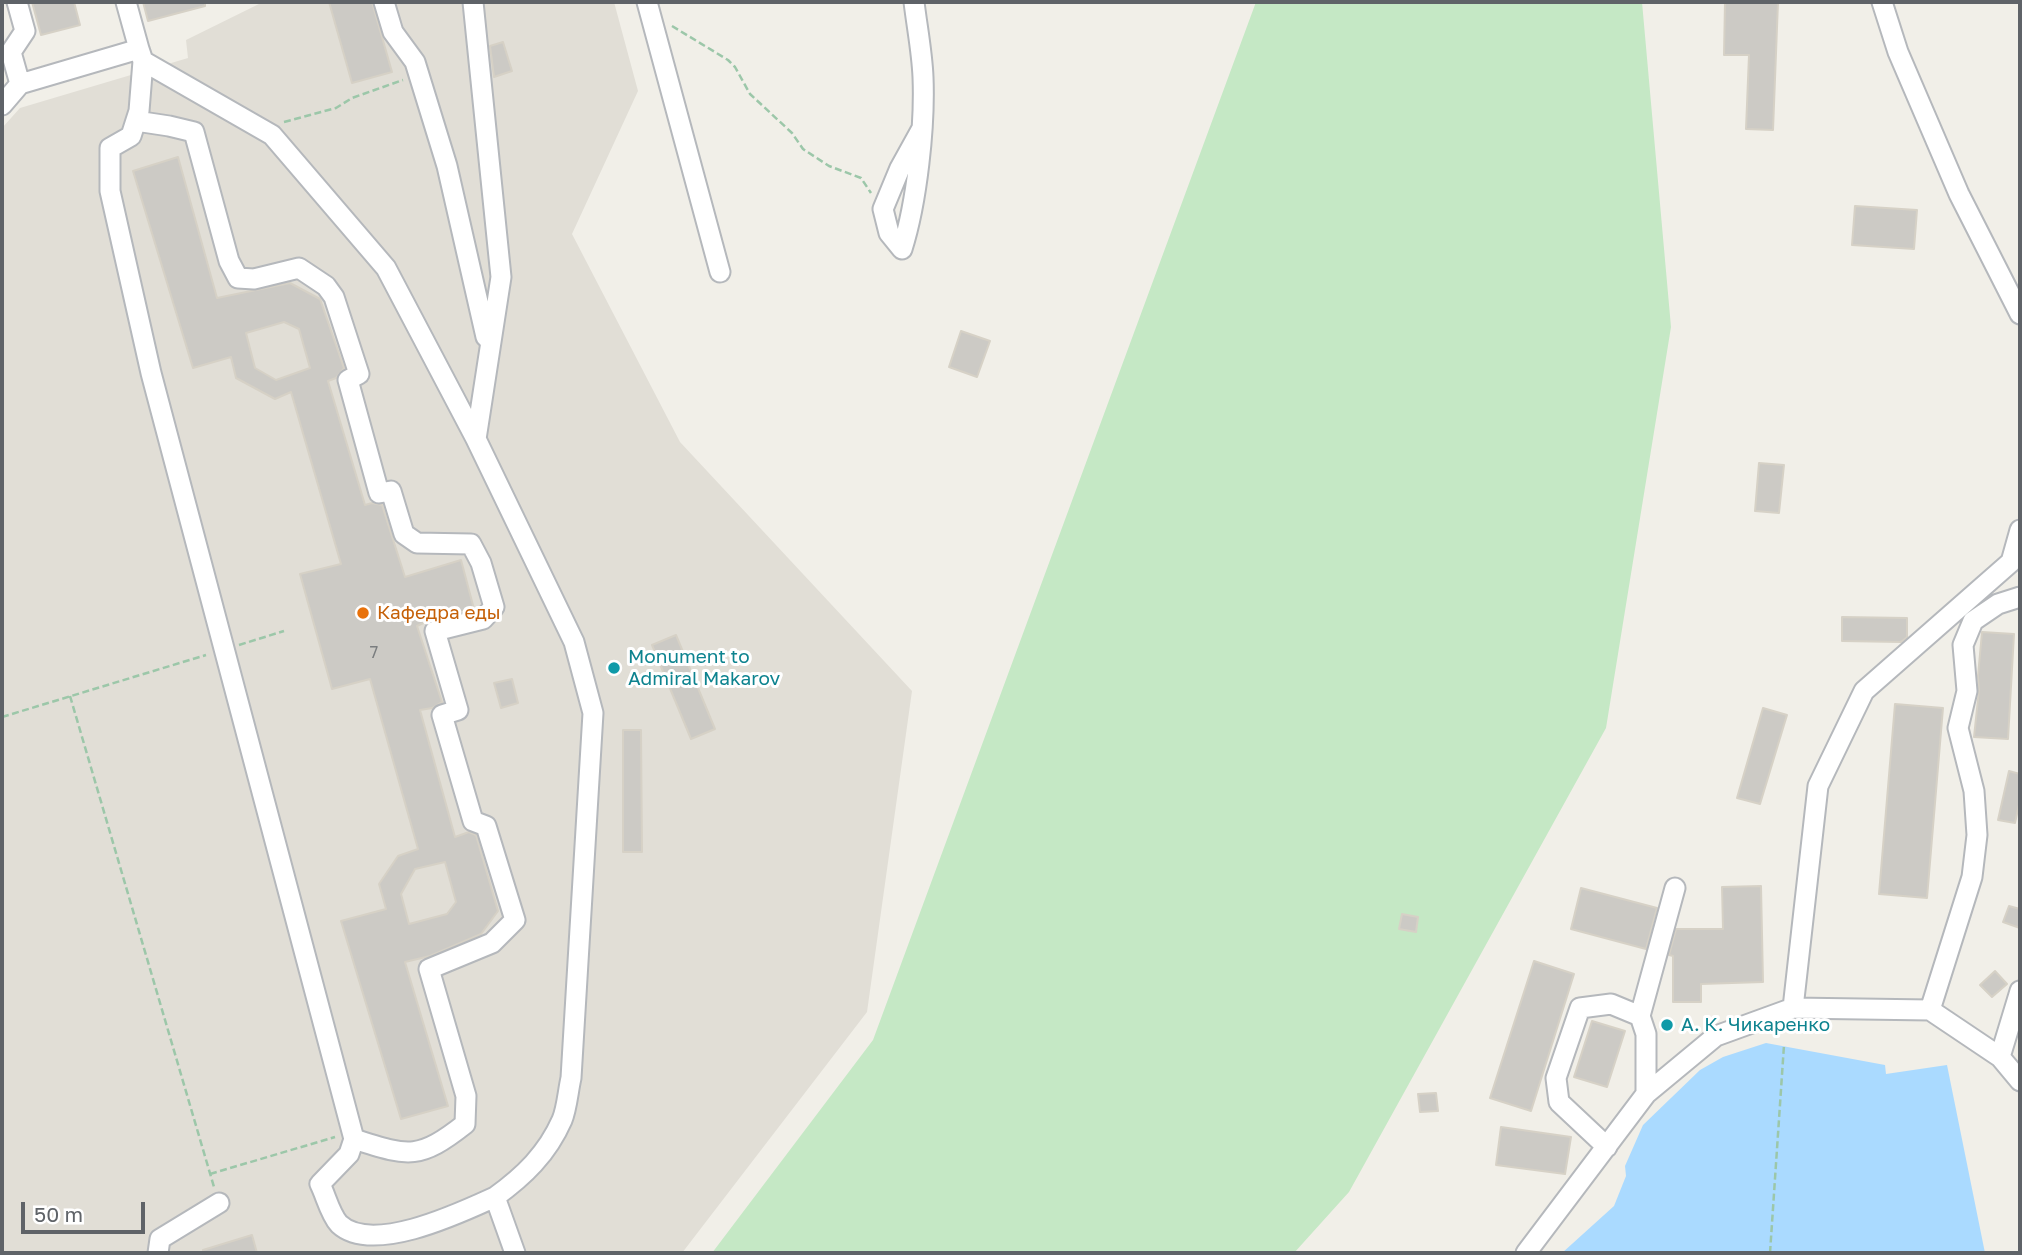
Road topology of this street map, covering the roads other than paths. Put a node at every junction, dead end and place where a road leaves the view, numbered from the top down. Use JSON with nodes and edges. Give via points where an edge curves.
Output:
{"nodes":[{"id":1,"x":18,"y":2,"type":"edge"},
{"id":2,"x":126,"y":2,"type":"edge"},
{"id":3,"x":384,"y":2,"type":"edge"},
{"id":4,"x":473,"y":2,"type":"edge"},
{"id":5,"x":647,"y":2,"type":"edge"},
{"id":6,"x":914,"y":2,"type":"edge"},
{"id":7,"x":1882,"y":2,"type":"edge"},
{"id":8,"x":141,"y":55,"type":"junction"},
{"id":9,"x":20,"y":84,"type":"junction"},
{"id":10,"x":2,"y":105,"type":"edge"},
{"id":11,"x":136,"y":121,"type":"junction"},
{"id":12,"x":921,"y":130,"type":"junction"},
{"id":13,"x":720,"y":272,"type":"dead end"},
{"id":14,"x":2020,"y":314,"type":"edge"},
{"id":15,"x":2020,"y":331,"type":"edge"},
{"id":16,"x":489,"y":349,"type":"junction"},
{"id":17,"x":476,"y":439,"type":"junction"},
{"id":18,"x":2020,"y":530,"type":"edge"},
{"id":19,"x":2020,"y":597,"type":"edge"},
{"id":20,"x":1675,"y":888,"type":"dead end"},
{"id":21,"x":2020,"y":990,"type":"edge"},
{"id":22,"x":1793,"y":1008,"type":"junction"},
{"id":23,"x":1930,"y":1010,"type":"junction"},
{"id":24,"x":1640,"y":1016,"type":"junction"},
{"id":25,"x":2000,"y":1057,"type":"junction"},
{"id":26,"x":2020,"y":1080,"type":"edge"},
{"id":27,"x":1646,"y":1094,"type":"junction"},
{"id":28,"x":353,"y":1136,"type":"junction"},
{"id":29,"x":1607,"y":1147,"type":"junction"},
{"id":30,"x":495,"y":1197,"type":"junction"},
{"id":31,"x":219,"y":1203,"type":"road end"},
{"id":32,"x":158,"y":1253,"type":"edge"},
{"id":33,"x":515,"y":1253,"type":"edge"},
{"id":34,"x":1526,"y":1253,"type":"edge"}],
"edges":[{"from":1,"to":9,"type":"street","via":[[25,31],[11,51]]},
{"from":2,"to":8,"type":"street"},
{"from":3,"to":16,"type":"street","via":[[393,32],[415,62],[447,166]]},
{"from":4,"to":16,"type":"street","via":[[501,277]]},
{"from":5,"to":13,"type":"street"},
{"from":6,"to":12,"type":"street","via":[[923,77]]},
{"from":7,"to":14,"type":"street","via":[[1898,52],[1954,182]]},
{"from":8,"to":9,"type":"street"},
{"from":8,"to":11,"type":"street"},
{"from":8,"to":17,"type":"street","via":[[268,133],[386,268]]},
{"from":9,"to":10,"type":"street"},
{"from":11,"to":28,"type":"street","via":[[131,136],[110,148],[110,191],[150,373]]},
{"from":11,"to":28,"type":"street","via":[[194,132],[229,261],[238,278],[254,279],[299,268],[326,286],[359,374],[348,380],[379,493],[391,491],[404,534],[417,543],[471,544],[494,607],[483,619],[436,631],[458,710],[442,715],[473,821],[486,826],[515,920],[492,943],[429,969],[466,1096],[464,1124],[416,1153],[390,1150]]},
{"from":12,"to":12,"type":"street","via":[[920,148],[902,248],[889,233],[883,209]]},
{"from":14,"to":15,"type":"street"},
{"from":16,"to":17,"type":"street"},
{"from":17,"to":30,"type":"street","via":[[575,642],[593,713],[571,1078],[563,1119],[542,1157]]},
{"from":18,"to":22,"type":"street","via":[[2011,562],[1864,691],[1818,786]]},
{"from":19,"to":23,"type":"street","via":[[1998,604],[1973,621],[1963,645],[1967,691],[1958,729],[1974,791],[1977,835],[1972,877]]},
{"from":20,"to":24,"type":"street"},
{"from":21,"to":25,"type":"street"},
{"from":22,"to":23,"type":"street"},
{"from":22,"to":27,"type":"street","via":[[1716,1036]]},
{"from":23,"to":25,"type":"street"},
{"from":24,"to":27,"type":"street","via":[[1646,1034]]},
{"from":24,"to":29,"type":"street","via":[[1611,1004],[1580,1008],[1556,1078],[1559,1102]]},
{"from":25,"to":26,"type":"street"},
{"from":27,"to":29,"type":"street"},
{"from":28,"to":30,"type":"street","via":[[349,1154],[320,1184],[338,1222],[351,1233],[374,1236],[414,1230]]},
{"from":29,"to":34,"type":"street"},
{"from":30,"to":33,"type":"street"},
{"from":31,"to":32,"type":"street","via":[[160,1239]]}]}
